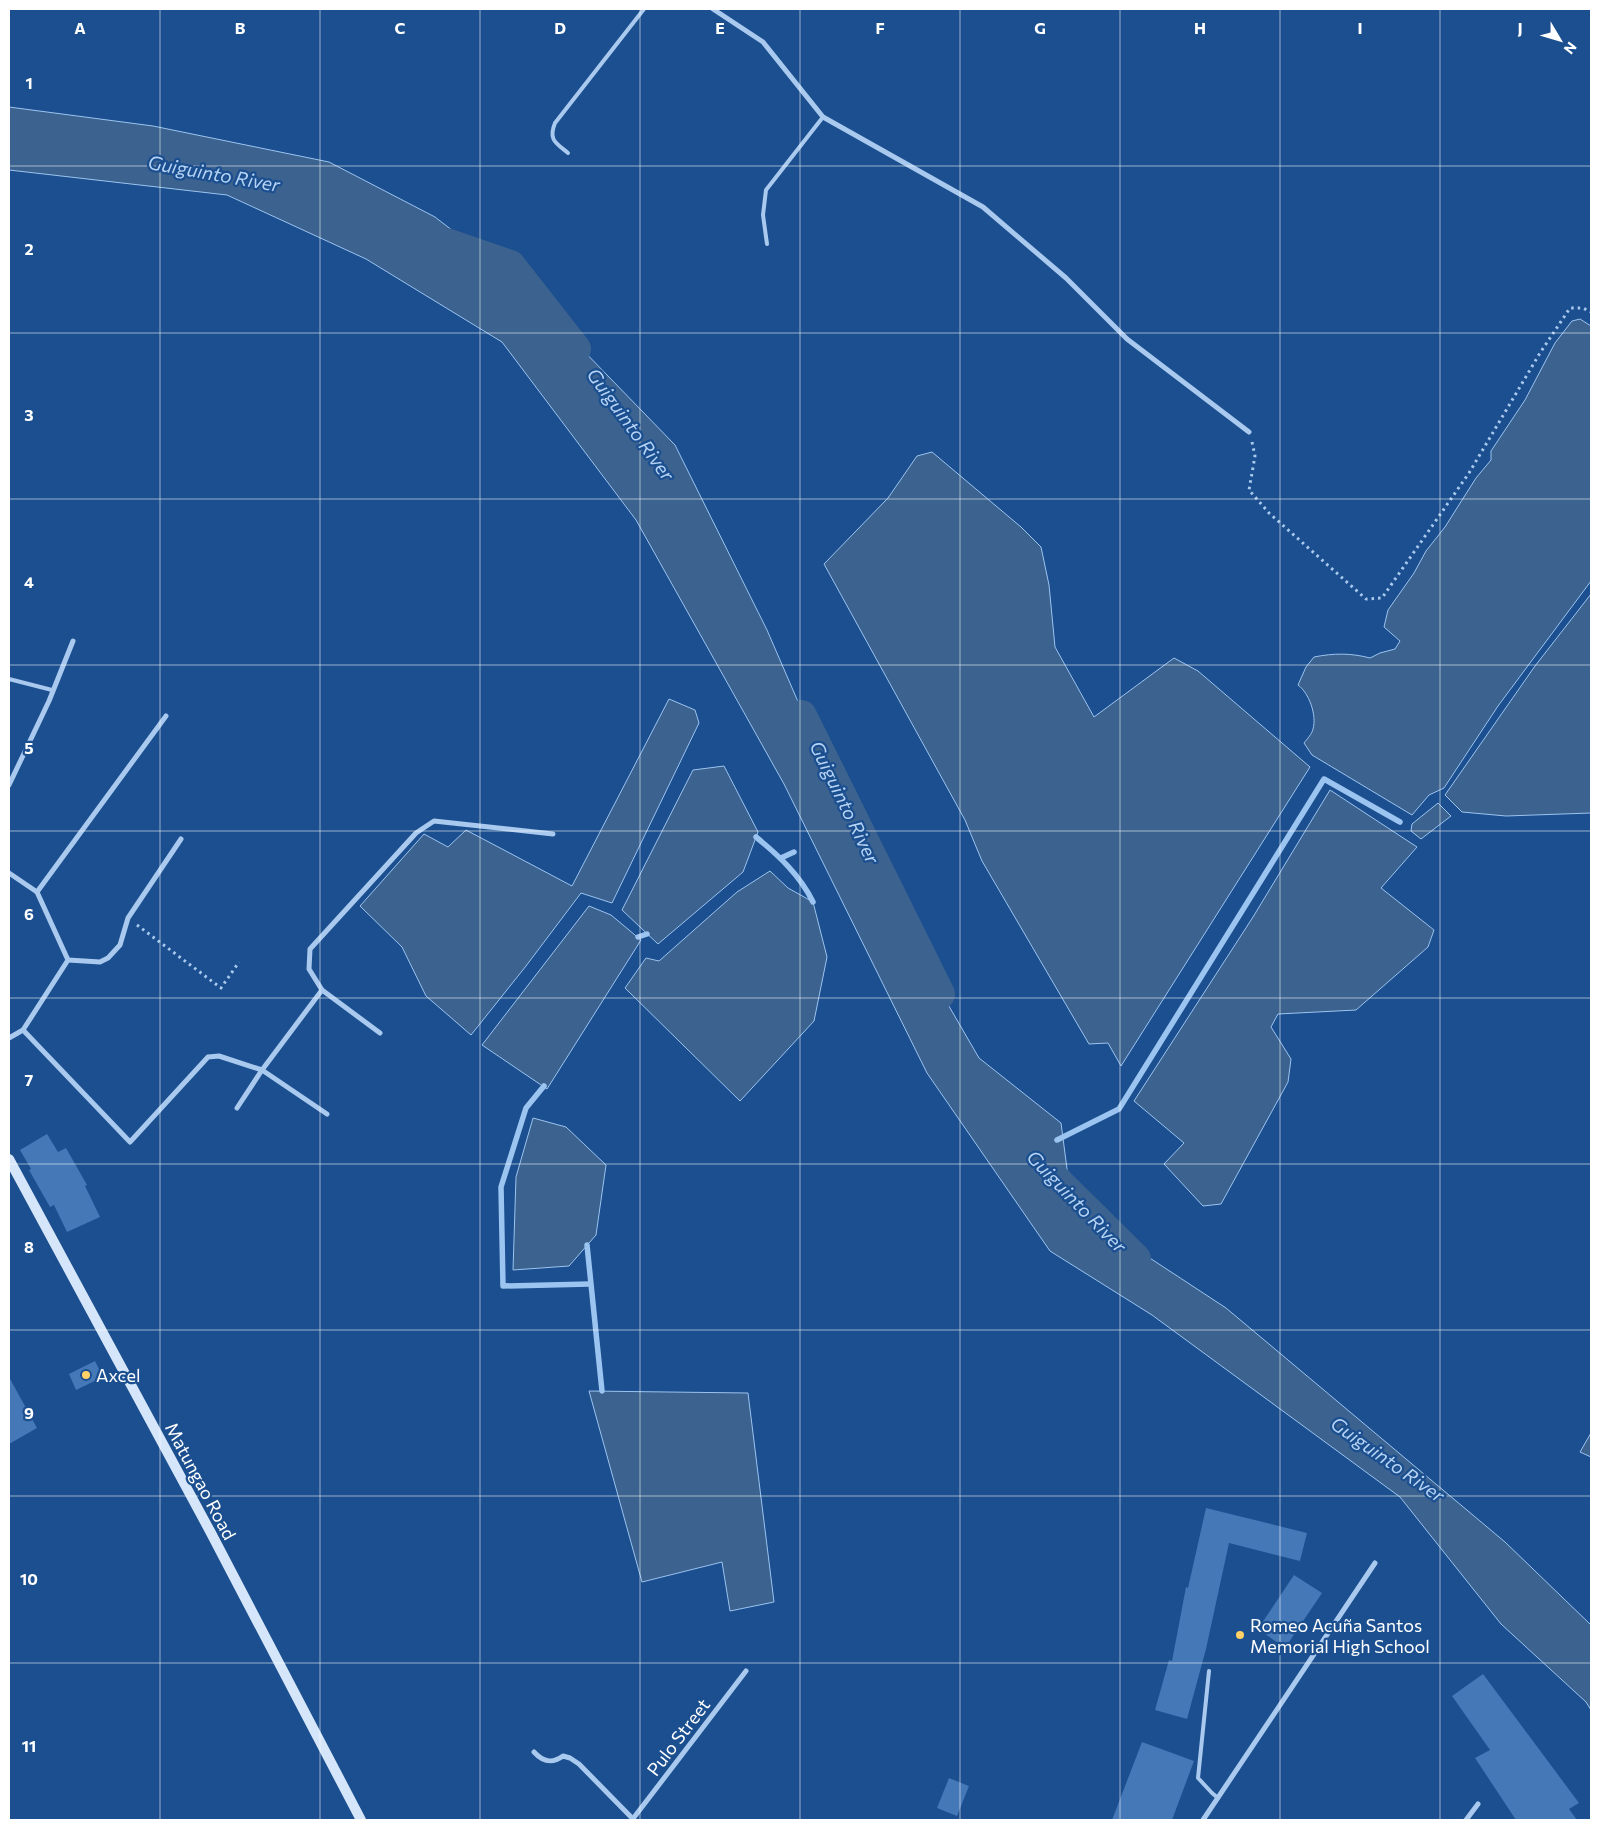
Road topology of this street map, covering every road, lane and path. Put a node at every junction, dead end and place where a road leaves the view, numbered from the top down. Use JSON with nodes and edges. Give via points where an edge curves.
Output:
{"nodes":[{"id":1,"x":644,"y":9,"type":"edge"},
{"id":2,"x":713,"y":9,"type":"edge"},
{"id":3,"x":823,"y":117,"type":"junction"},
{"id":4,"x":568,"y":154,"type":"dead end"},
{"id":5,"x":766,"y":244,"type":"dead end"},
{"id":6,"x":1591,"y":312,"type":"edge"},
{"id":7,"x":1249,"y":432,"type":"joint"},
{"id":8,"x":73,"y":641,"type":"dead end"},
{"id":9,"x":9,"y":679,"type":"edge"},
{"id":10,"x":52,"y":690,"type":"junction"},
{"id":11,"x":166,"y":716,"type":"dead end"},
{"id":12,"x":9,"y":785,"type":"edge"},
{"id":13,"x":553,"y":834,"type":"dead end"},
{"id":14,"x":181,"y":839,"type":"dead end"},
{"id":15,"x":9,"y":874,"type":"edge"},
{"id":16,"x":37,"y":892,"type":"junction"},
{"id":17,"x":128,"y":918,"type":"junction"},
{"id":18,"x":68,"y":960,"type":"junction"},
{"id":19,"x":239,"y":962,"type":"dead end"},
{"id":20,"x":322,"y":990,"type":"junction"},
{"id":21,"x":22,"y":1030,"type":"junction"},
{"id":22,"x":380,"y":1033,"type":"dead end"},
{"id":23,"x":9,"y":1038,"type":"edge"},
{"id":24,"x":262,"y":1070,"type":"junction"},
{"id":25,"x":237,"y":1108,"type":"dead end"},
{"id":26,"x":327,"y":1114,"type":"dead end"},
{"id":27,"x":9,"y":1159,"type":"edge"},
{"id":28,"x":1375,"y":1563,"type":"dead end"},
{"id":29,"x":746,"y":1671,"type":"dead end"},
{"id":30,"x":1209,"y":1671,"type":"dead end"},
{"id":31,"x":534,"y":1752,"type":"dead end"},
{"id":32,"x":1218,"y":1798,"type":"junction"},
{"id":33,"x":1478,"y":1804,"type":"dead end"},
{"id":34,"x":361,"y":1820,"type":"edge"},
{"id":35,"x":632,"y":1820,"type":"edge"},
{"id":36,"x":1203,"y":1820,"type":"edge"},
{"id":37,"x":1466,"y":1820,"type":"edge"}],
"edges":[{"from":1,"to":4,"type":"lane","via":[[555,123],[551,132],[554,141]]},
{"from":2,"to":3,"type":"street","via":[[764,42]]},
{"from":3,"to":5,"type":"lane","via":[[766,190],[763,215]]},
{"from":3,"to":7,"type":"street","via":[[983,206],[1066,278],[1127,339]]},
{"from":6,"to":7,"type":"path","via":[[1570,308],[1469,473],[1382,598],[1366,599],[1269,513],[1249,490],[1255,456]]},
{"from":8,"to":10,"type":"street"},
{"from":9,"to":10,"type":"lane"},
{"from":10,"to":12,"type":"street"},
{"from":11,"to":16,"type":"street"},
{"from":13,"to":20,"type":"street","via":[[434,821],[416,833],[310,949],[309,969]]},
{"from":14,"to":17,"type":"street"},
{"from":15,"to":16,"type":"street"},
{"from":16,"to":18,"type":"street"},
{"from":17,"to":18,"type":"street","via":[[120,945],[108,958],[100,962]]},
{"from":17,"to":19,"type":"path","via":[[221,988]]},
{"from":18,"to":21,"type":"street"},
{"from":20,"to":22,"type":"street"},
{"from":20,"to":24,"type":"street"},
{"from":21,"to":23,"type":"street"},
{"from":21,"to":24,"type":"street","via":[[130,1142],[208,1057],[219,1056]]},
{"from":24,"to":25,"type":"street"},
{"from":24,"to":26,"type":"street"},
{"from":27,"to":34,"type":"main road","name":"Matungao Road","via":[[211,1533]]},
{"from":28,"to":32,"type":"street"},
{"from":29,"to":35,"type":"street","name":"Pulo Street"},
{"from":30,"to":32,"type":"lane","via":[[1198,1778]]},
{"from":31,"to":35,"type":"street","via":[[549,1762],[563,1756],[579,1764]]},
{"from":32,"to":36,"type":"street"},
{"from":33,"to":37,"type":"street"}]}
